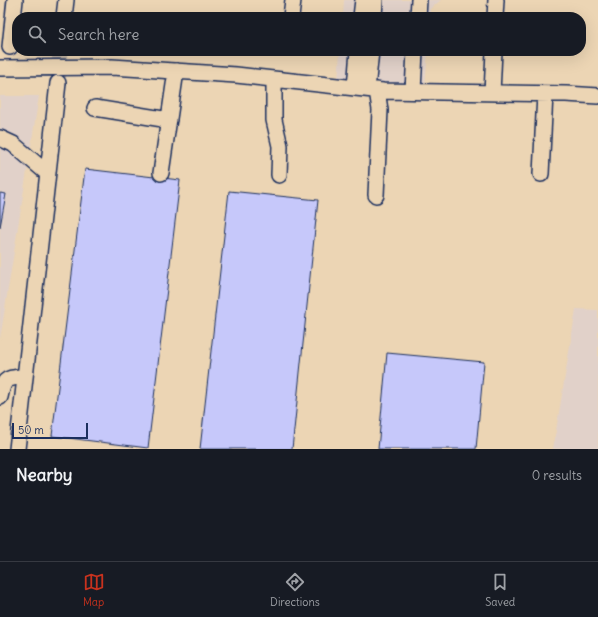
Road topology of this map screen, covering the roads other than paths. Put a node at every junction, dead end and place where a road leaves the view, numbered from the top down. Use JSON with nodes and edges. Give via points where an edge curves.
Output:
{"nodes":[{"id":1,"x":15,"y":0,"type":"edge"},
{"id":2,"x":66,"y":0,"type":"edge"},
{"id":3,"x":293,"y":0,"type":"edge"},
{"id":4,"x":363,"y":0,"type":"edge"},
{"id":5,"x":375,"y":0,"type":"edge"},
{"id":6,"x":419,"y":0,"type":"edge"},
{"id":7,"x":496,"y":0,"type":"edge"},
{"id":8,"x":14,"y":12,"type":"edge"},
{"id":9,"x":65,"y":12,"type":"edge"},
{"id":10,"x":292,"y":12,"type":"edge"},
{"id":11,"x":362,"y":12,"type":"edge"},
{"id":12,"x":374,"y":12,"type":"edge"},
{"id":13,"x":418,"y":12,"type":"edge"},
{"id":14,"x":495,"y":12,"type":"edge"},
{"id":15,"x":12,"y":28,"type":"edge"},
{"id":16,"x":10,"y":47,"type":"dead end"},
{"id":17,"x":359,"y":56,"type":"edge"},
{"id":18,"x":370,"y":56,"type":"edge"},
{"id":19,"x":416,"y":56,"type":"edge"},
{"id":20,"x":494,"y":56,"type":"edge"},
{"id":21,"x":0,"y":68,"type":"edge"},
{"id":22,"x":176,"y":71,"type":"junction"},
{"id":23,"x":274,"y":79,"type":"junction"},
{"id":24,"x":58,"y":83,"type":"tunnel mouth"},
{"id":25,"x":366,"y":89,"type":"junction"},
{"id":26,"x":413,"y":91,"type":"junction"},
{"id":27,"x":492,"y":93,"type":"junction"},
{"id":28,"x":545,"y":94,"type":"junction"},
{"id":29,"x":598,"y":96,"type":"edge"},
{"id":30,"x":95,"y":108,"type":"dead end"},
{"id":31,"x":169,"y":120,"type":"junction"},
{"id":32,"x":0,"y":138,"type":"edge"},
{"id":33,"x":47,"y":173,"type":"junction"},
{"id":34,"x":161,"y":173,"type":"dead end"},
{"id":35,"x":541,"y":174,"type":"dead end"},
{"id":36,"x":279,"y":175,"type":"dead end"},
{"id":37,"x":376,"y":195,"type":"dead end"},
{"id":38,"x":25,"y":376,"type":"junction"},
{"id":39,"x":0,"y":397,"type":"edge"},
{"id":40,"x":17,"y":449,"type":"edge"}],
"edges":[{"from":1,"to":8,"type":"street"},
{"from":2,"to":9,"type":"street"},
{"from":3,"to":10,"type":"street"},
{"from":4,"to":11,"type":"street"},
{"from":5,"to":12,"type":"street"},
{"from":6,"to":13,"type":"street"},
{"from":7,"to":14,"type":"street"},
{"from":15,"to":16,"type":"street"},
{"from":17,"to":25,"type":"street"},
{"from":18,"to":25,"type":"street"},
{"from":19,"to":26,"type":"street"},
{"from":20,"to":27,"type":"street"},
{"from":21,"to":22,"type":"street","via":[[112,67]]},
{"from":22,"to":23,"type":"street"},
{"from":22,"to":31,"type":"street"},
{"from":23,"to":25,"type":"street"},
{"from":23,"to":36,"type":"street","via":[[274,120],[280,146]]},
{"from":24,"to":33,"type":"street"},
{"from":25,"to":26,"type":"street"},
{"from":25,"to":37,"type":"street","via":[[380,110]]},
{"from":26,"to":27,"type":"street"},
{"from":27,"to":28,"type":"street"},
{"from":28,"to":29,"type":"street"},
{"from":28,"to":35,"type":"street"},
{"from":30,"to":31,"type":"street"},
{"from":31,"to":34,"type":"street"},
{"from":32,"to":33,"type":"street","via":[[13,144]]},
{"from":33,"to":38,"type":"street"},
{"from":38,"to":39,"type":"street","via":[[8,379],[2,385]]},
{"from":38,"to":40,"type":"street"}]}
